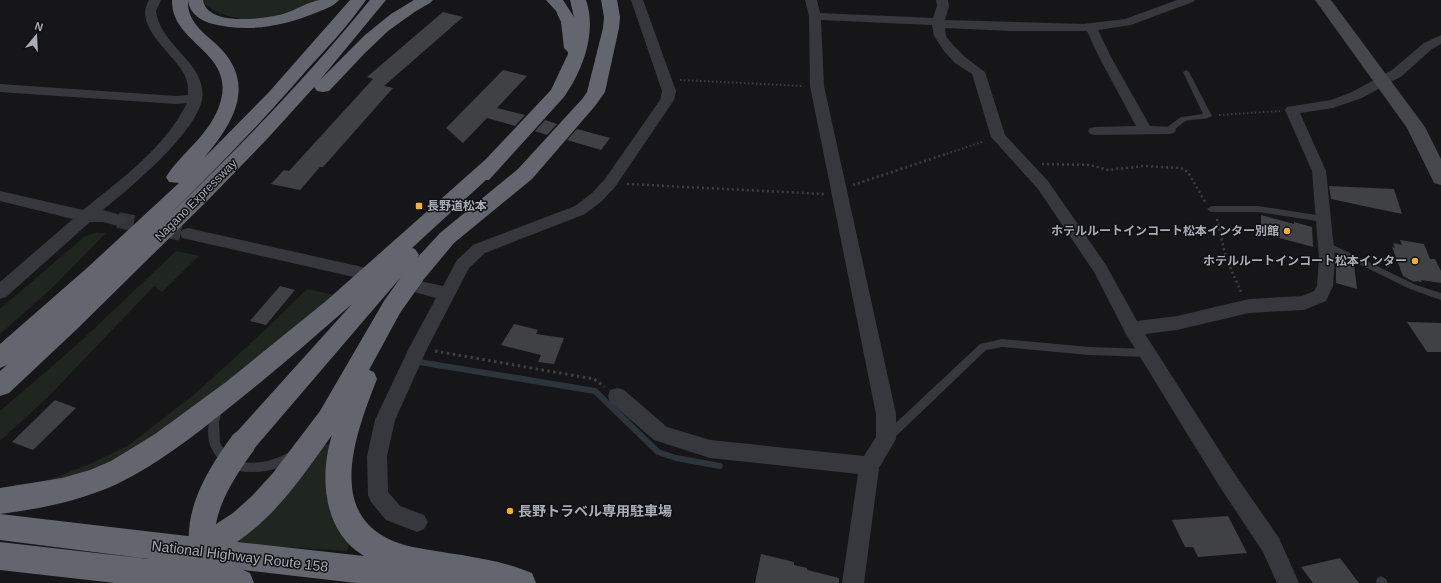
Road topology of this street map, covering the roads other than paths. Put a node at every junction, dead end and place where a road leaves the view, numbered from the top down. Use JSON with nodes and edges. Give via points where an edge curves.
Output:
{"nodes":[{"id":1,"x":155,"y":0,"type":"edge"},
{"id":2,"x":180,"y":0,"type":"edge"},
{"id":3,"x":195,"y":0,"type":"edge"},
{"id":4,"x":331,"y":0,"type":"edge"},
{"id":5,"x":358,"y":0,"type":"edge"},
{"id":6,"x":378,"y":0,"type":"edge"},
{"id":7,"x":425,"y":0,"type":"edge"},
{"id":8,"x":554,"y":0,"type":"edge"},
{"id":9,"x":578,"y":0,"type":"edge"},
{"id":10,"x":590,"y":0,"type":"edge"},
{"id":11,"x":609,"y":0,"type":"edge"},
{"id":12,"x":636,"y":0,"type":"edge"},
{"id":13,"x":811,"y":0,"type":"edge"},
{"id":14,"x":942,"y":0,"type":"edge"},
{"id":15,"x":1189,"y":0,"type":"edge"},
{"id":16,"x":1323,"y":0,"type":"edge"},
{"id":17,"x":815,"y":16,"type":"junction"},
{"id":18,"x":938,"y":23,"type":"junction"},
{"id":19,"x":1091,"y":27,"type":"junction"},
{"id":20,"x":1441,"y":39,"type":"edge"},
{"id":21,"x":601,"y":72,"type":"junction"},
{"id":22,"x":1186,"y":72,"type":"dead end"},
{"id":23,"x":566,"y":77,"type":"junction"},
{"id":24,"x":1383,"y":80,"type":"junction"},
{"id":25,"x":0,"y":88,"type":"edge"},
{"id":26,"x":195,"y":98,"type":"junction"},
{"id":27,"x":1145,"y":129,"type":"junction"},
{"id":28,"x":1169,"y":130,"type":"joint"},
{"id":29,"x":1095,"y":131,"type":"dead end"},
{"id":30,"x":492,"y":164,"type":"junction"},
{"id":31,"x":1441,"y":178,"type":"edge"},
{"id":32,"x":0,"y":196,"type":"edge"},
{"id":33,"x":1211,"y":209,"type":"road end"},
{"id":34,"x":85,"y":216,"type":"junction"},
{"id":35,"x":1323,"y":219,"type":"junction"},
{"id":36,"x":118,"y":220,"type":"tunnel mouth"},
{"id":37,"x":188,"y":234,"type":"tunnel mouth"},
{"id":38,"x":1327,"y":245,"type":"junction"},
{"id":39,"x":358,"y":272,"type":"dead end"},
{"id":40,"x":420,"y":287,"type":"dead end"},
{"id":41,"x":0,"y":292,"type":"edge"},
{"id":42,"x":447,"y":294,"type":"junction"},
{"id":43,"x":1441,"y":297,"type":"edge"},
{"id":44,"x":392,"y":307,"type":"junction"},
{"id":45,"x":63,"y":329,"type":"junction"},
{"id":46,"x":1132,"y":329,"type":"junction"},
{"id":47,"x":0,"y":348,"type":"edge"},
{"id":48,"x":1147,"y":353,"type":"junction"},
{"id":49,"x":0,"y":358,"type":"edge"},
{"id":50,"x":0,"y":386,"type":"edge"},
{"id":51,"x":617,"y":396,"type":"road end"},
{"id":52,"x":220,"y":401,"type":"junction"},
{"id":53,"x":329,"y":419,"type":"junction"},
{"id":54,"x":886,"y":439,"type":"junction"},
{"id":55,"x":869,"y":466,"type":"junction"},
{"id":56,"x":0,"y":501,"type":"edge"},
{"id":57,"x":417,"y":522,"type":"dead end"},
{"id":58,"x":0,"y":527,"type":"edge"},
{"id":59,"x":199,"y":552,"type":"junction"},
{"id":60,"x":0,"y":556,"type":"edge"},
{"id":61,"x":153,"y":574,"type":"junction"},
{"id":62,"x":216,"y":583,"type":"edge"},
{"id":63,"x":240,"y":583,"type":"edge"},
{"id":64,"x":480,"y":583,"type":"edge"},
{"id":65,"x":522,"y":583,"type":"edge"},
{"id":66,"x":853,"y":583,"type":"edge"},
{"id":67,"x":1288,"y":583,"type":"edge"}],
"edges":[{"from":1,"to":26,"type":"street","via":[[150,12],[155,31],[196,85]]},
{"from":2,"to":47,"type":"highway","via":[[180,11],[185,21],[223,60],[230,74],[230,104],[222,120],[207,142],[168,185],[103,251]]},
{"from":3,"to":4,"type":"highway","via":[[196,6],[206,16],[225,22],[246,23],[292,16]]},
{"from":5,"to":49,"type":"highway","name":"Nagano Expressway","via":[[288,83],[229,143],[113,256]]},
{"from":6,"to":45,"type":"highway","name":"Nagano Expressway","via":[[307,85],[200,198]]},
{"from":7,"to":45,"type":"highway","via":[[398,15],[371,38],[260,152],[85,323]]},
{"from":8,"to":23,"type":"highway","via":[[564,10],[571,27],[572,49]]},
{"from":9,"to":23,"type":"highway","via":[[584,22]]},
{"from":10,"to":21,"type":"highway","via":[[596,19]]},
{"from":11,"to":21,"type":"highway","via":[[612,17]]},
{"from":12,"to":42,"type":"street","via":[[669,90],[667,100],[610,183],[597,197],[580,210],[479,249],[463,264]]},
{"from":13,"to":17,"type":"street"},
{"from":14,"to":18,"type":"street","via":[[943,6]]},
{"from":15,"to":19,"type":"street","via":[[1128,22]]},
{"from":16,"to":24,"type":"street"},
{"from":17,"to":18,"type":"street"},
{"from":17,"to":54,"type":"street","via":[[817,86],[886,414]]},
{"from":18,"to":19,"type":"street","via":[[1010,27]]},
{"from":18,"to":46,"type":"street","via":[[940,36],[948,48],[978,72],[998,137],[1043,185],[1100,269]]},
{"from":19,"to":27,"type":"street"},
{"from":20,"to":24,"type":"street","via":[[1428,46],[1397,73]]},
{"from":21,"to":44,"type":"highway","via":[[596,92],[589,102],[526,174],[448,238],[416,273]]},
{"from":22,"to":28,"type":"lane","via":[[1208,116],[1184,119]]},
{"from":23,"to":30,"type":"highway","via":[[558,93]]},
{"from":24,"to":31,"type":"street","via":[[1416,126]]},
{"from":24,"to":35,"type":"street","via":[[1346,100],[1292,110],[1319,171]]},
{"from":25,"to":26,"type":"street","via":[[176,100]]},
{"from":26,"to":34,"type":"street","via":[[191,110],[164,147],[140,171]]},
{"from":27,"to":28,"type":"street"},
{"from":27,"to":29,"type":"street"},
{"from":30,"to":52,"type":"highway","via":[[316,323]]},
{"from":30,"to":62,"type":"highway","bridge":true,"via":[[428,233],[223,469],[204,514],[201,536],[206,563]]},
{"from":32,"to":34,"type":"street"},
{"from":33,"to":35,"type":"lane","via":[[1258,209]]},
{"from":34,"to":36,"type":"street","via":[[103,216]]},
{"from":34,"to":41,"type":"street"},
{"from":35,"to":38,"type":"street"},
{"from":37,"to":39,"type":"street"},
{"from":38,"to":43,"type":"lane","via":[[1413,287]]},
{"from":38,"to":46,"type":"street","via":[[1325,286],[1320,296],[1304,303],[1249,306],[1177,323]]},
{"from":40,"to":42,"type":"street"},
{"from":42,"to":57,"type":"street","via":[[418,348],[385,420],[377,456],[378,495],[393,513]]},
{"from":44,"to":53,"type":"highway"},
{"from":44,"to":65,"type":"highway","via":[[351,414],[340,457],[340,489],[344,512],[353,529],[385,552],[410,560],[498,576]]},
{"from":45,"to":50,"type":"highway","name":"Nagano Expressway"},
{"from":46,"to":48,"type":"street"},
{"from":48,"to":54,"type":"lane","via":[[1002,343],[983,347]]},
{"from":48,"to":67,"type":"street","via":[[1271,545]]},
{"from":51,"to":55,"type":"street","via":[[661,434],[710,449]]},
{"from":52,"to":53,"type":"lane","via":[[214,422],[215,444],[228,464],[244,468],[269,465],[290,458]]},
{"from":52,"to":56,"type":"highway","via":[[120,469],[61,491]]},
{"from":53,"to":59,"type":"highway","via":[[262,505],[243,522]]},
{"from":54,"to":55,"type":"street"},
{"from":55,"to":66,"type":"street"},
{"from":58,"to":59,"type":"highway","name":"National Highway Route 158"},
{"from":59,"to":61,"type":"highway"},
{"from":59,"to":64,"type":"highway","name":"National Highway Route 158"},
{"from":60,"to":61,"type":"highway"},
{"from":61,"to":63,"type":"highway"}]}
